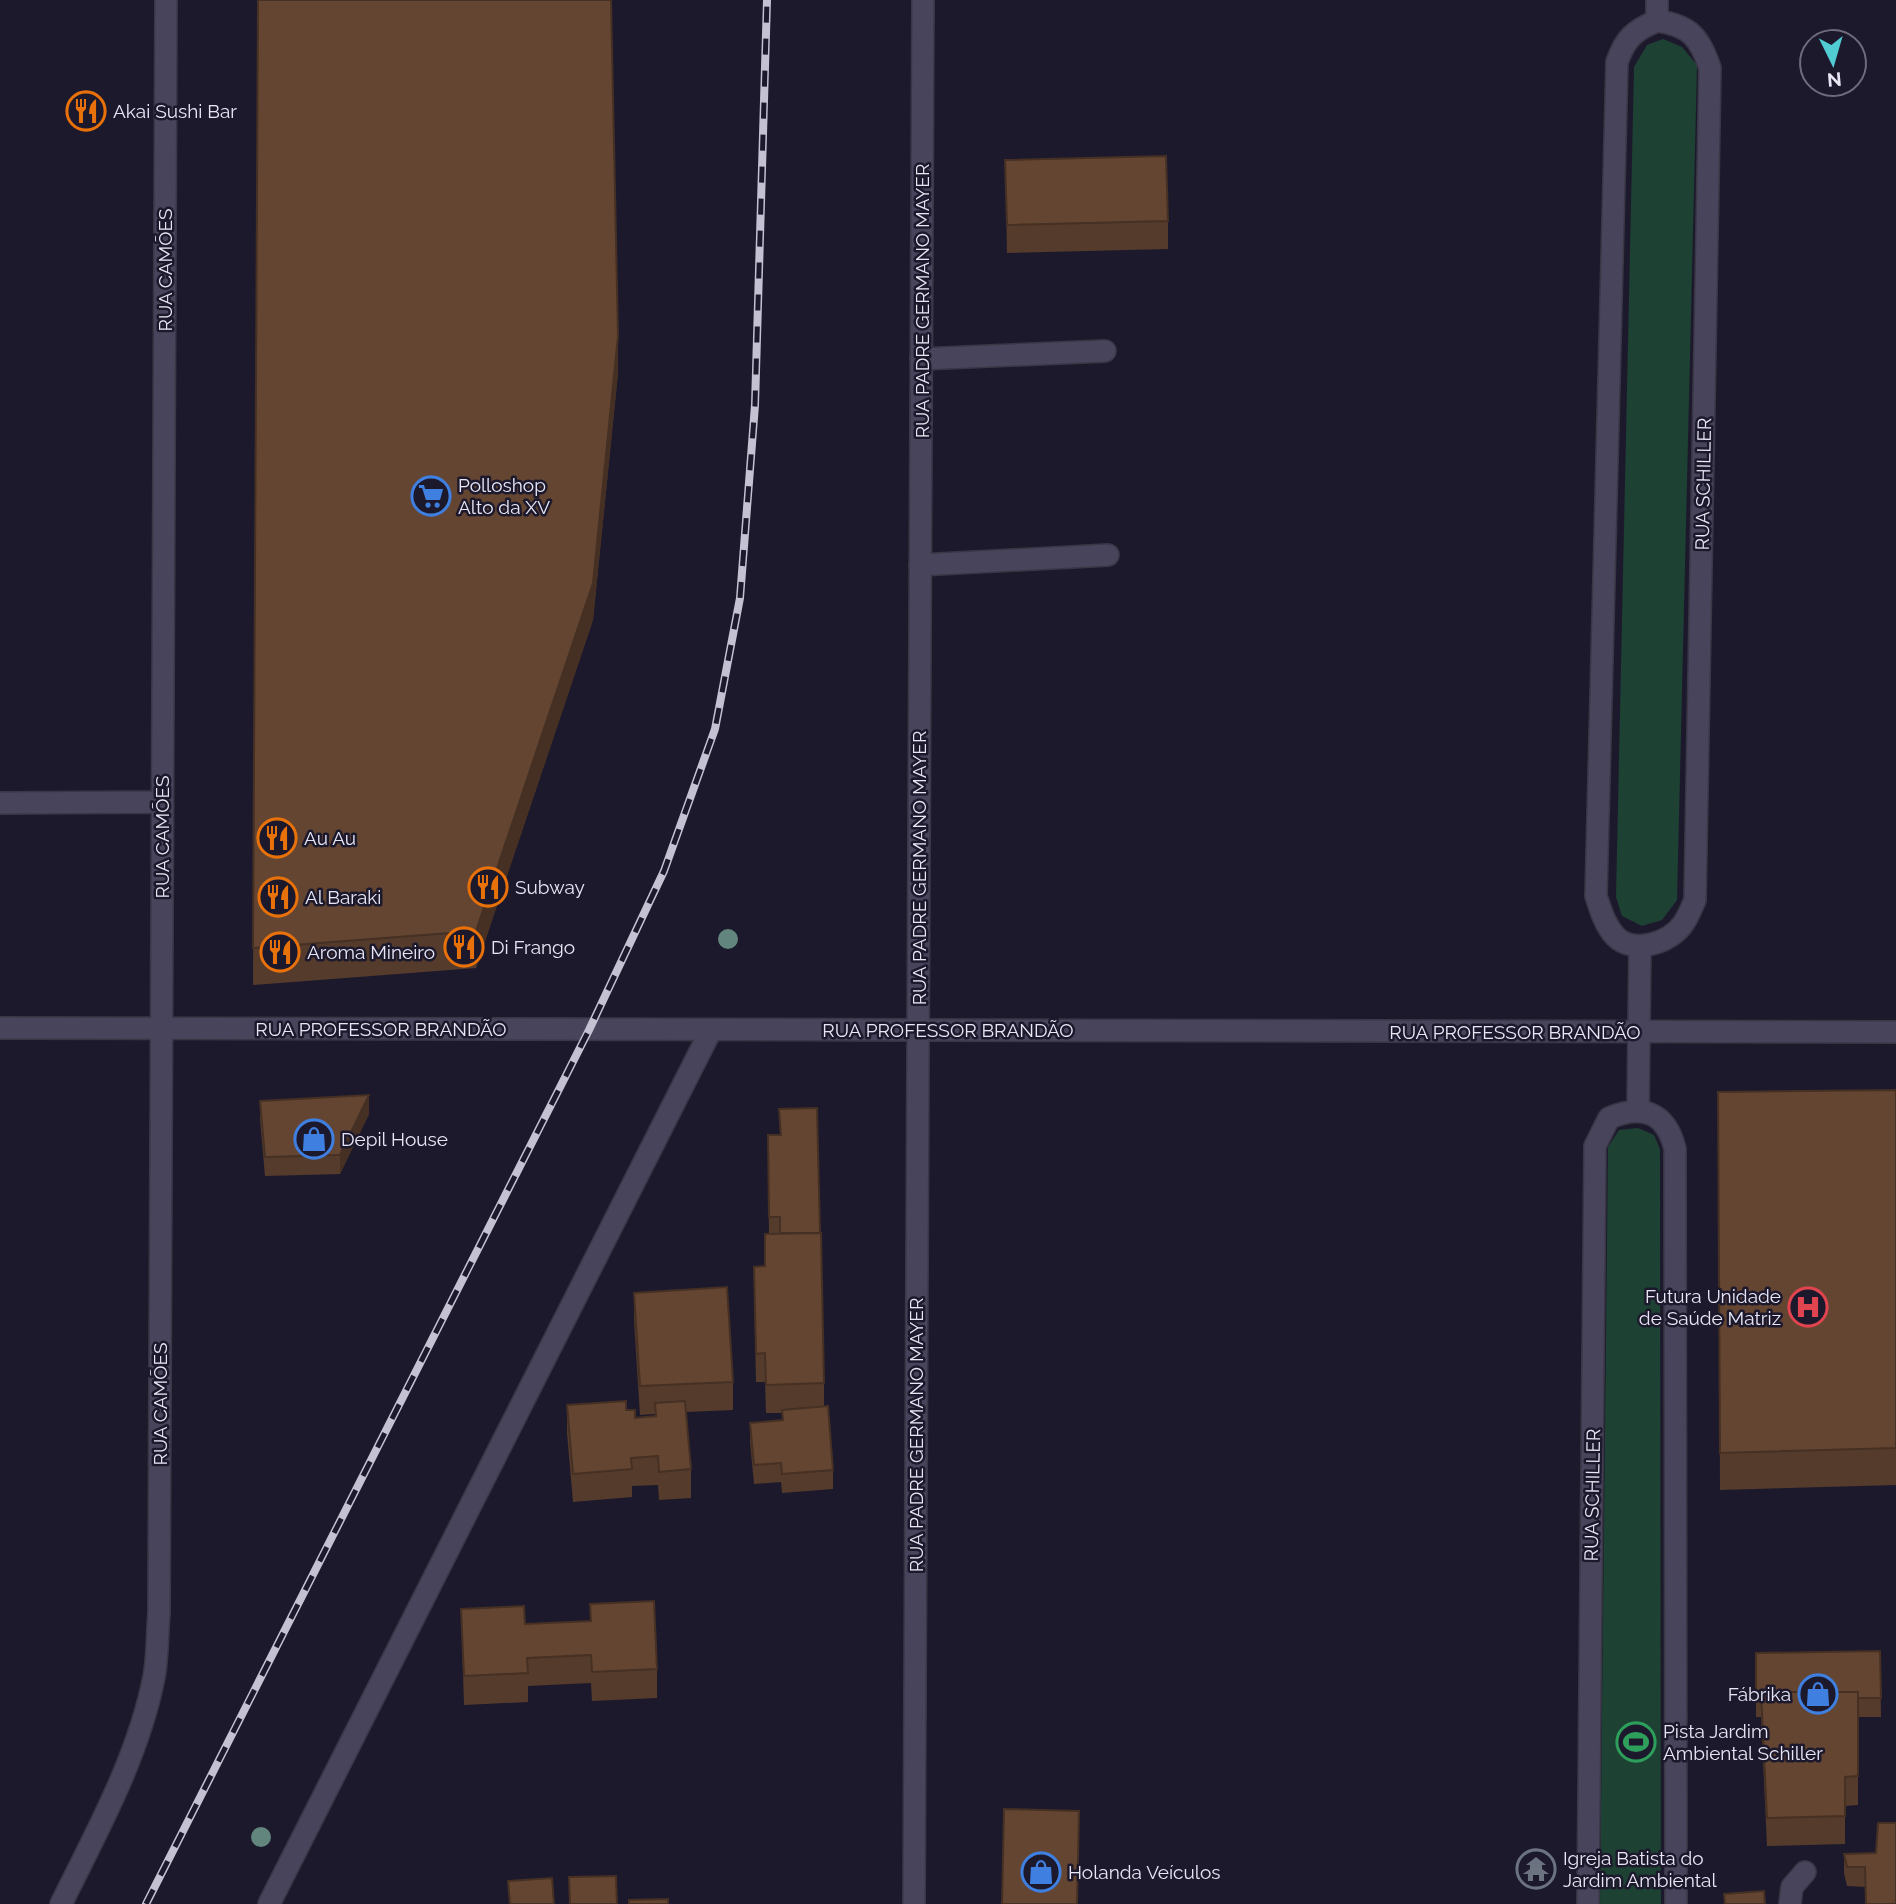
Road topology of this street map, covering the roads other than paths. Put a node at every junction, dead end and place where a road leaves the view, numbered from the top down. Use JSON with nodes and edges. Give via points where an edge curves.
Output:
{"nodes":[{"id":1,"x":166,"y":0,"type":"edge"},
{"id":2,"x":923,"y":0,"type":"edge"},
{"id":3,"x":1657,"y":11,"type":"edge"},
{"id":4,"x":1105,"y":351,"type":"dead end"},
{"id":5,"x":921,"y":359,"type":"junction"},
{"id":6,"x":1108,"y":555,"type":"dead end"},
{"id":7,"x":920,"y":565,"type":"junction"},
{"id":8,"x":162,"y":802,"type":"junction"},
{"id":9,"x":0,"y":803,"type":"edge"},
{"id":10,"x":1640,"y":946,"type":"junction"},
{"id":11,"x":0,"y":1028,"type":"edge"},
{"id":12,"x":162,"y":1028,"type":"junction"},
{"id":13,"x":711,"y":1030,"type":"junction"},
{"id":14,"x":919,"y":1030,"type":"junction"},
{"id":15,"x":1639,"y":1032,"type":"junction"},
{"id":16,"x":1896,"y":1032,"type":"edge"},
{"id":17,"x":1638,"y":1111,"type":"junction"},
{"id":18,"x":1805,"y":1872,"type":"dead end"},
{"id":19,"x":61,"y":1904,"type":"edge"},
{"id":20,"x":269,"y":1904,"type":"edge"},
{"id":21,"x":914,"y":1904,"type":"edge"},
{"id":22,"x":1588,"y":1904,"type":"edge"},
{"id":23,"x":1676,"y":1904,"type":"edge"},
{"id":24,"x":1790,"y":1904,"type":"edge"}],
"edges":[{"from":1,"to":8,"type":"street","name":"RUA CAMÕES"},
{"from":2,"to":5,"type":"street","name":"RUA PADRE GERMANO MAYER"},
{"from":3,"to":10,"type":"street","name":"RUA SCHILLER","via":[[1623,45],[1618,62],[1597,897],[1603,919],[1617,938]]},
{"from":3,"to":10,"type":"street","name":"RUA SCHILLER","via":[[1702,43],[1710,68],[1695,900],[1682,926],[1661,942]]},
{"from":4,"to":5,"type":"street"},
{"from":5,"to":7,"type":"street","name":"RUA PADRE GERMANO MAYER"},
{"from":6,"to":7,"type":"street"},
{"from":7,"to":14,"type":"street","name":"RUA PADRE GERMANO MAYER"},
{"from":8,"to":9,"type":"street"},
{"from":8,"to":12,"type":"street","name":"RUA CAMÕES"},
{"from":10,"to":15,"type":"street"},
{"from":11,"to":12,"type":"street","name":"RUA PROFESSOR BRANDÃO"},
{"from":12,"to":13,"type":"street","name":"RUA PROFESSOR BRANDÃO"},
{"from":12,"to":19,"type":"street","name":"RUA CAMÕES","via":[[159,1613],[154,1675],[125,1771]]},
{"from":13,"to":14,"type":"street","name":"RUA PROFESSOR BRANDÃO"},
{"from":13,"to":20,"type":"street"},
{"from":14,"to":15,"type":"street","name":"RUA PROFESSOR BRANDÃO"},
{"from":14,"to":21,"type":"street","name":"RUA PADRE GERMANO MAYER"},
{"from":15,"to":16,"type":"street","name":"RUA PROFESSOR BRANDÃO"},
{"from":15,"to":17,"type":"street"},
{"from":17,"to":22,"type":"street","name":"RUA SCHILLER","via":[[1609,1118],[1595,1146]]},
{"from":17,"to":23,"type":"street","via":[[1663,1121],[1675,1149]]},
{"from":18,"to":24,"type":"street","via":[[1792,1886]]}]}
